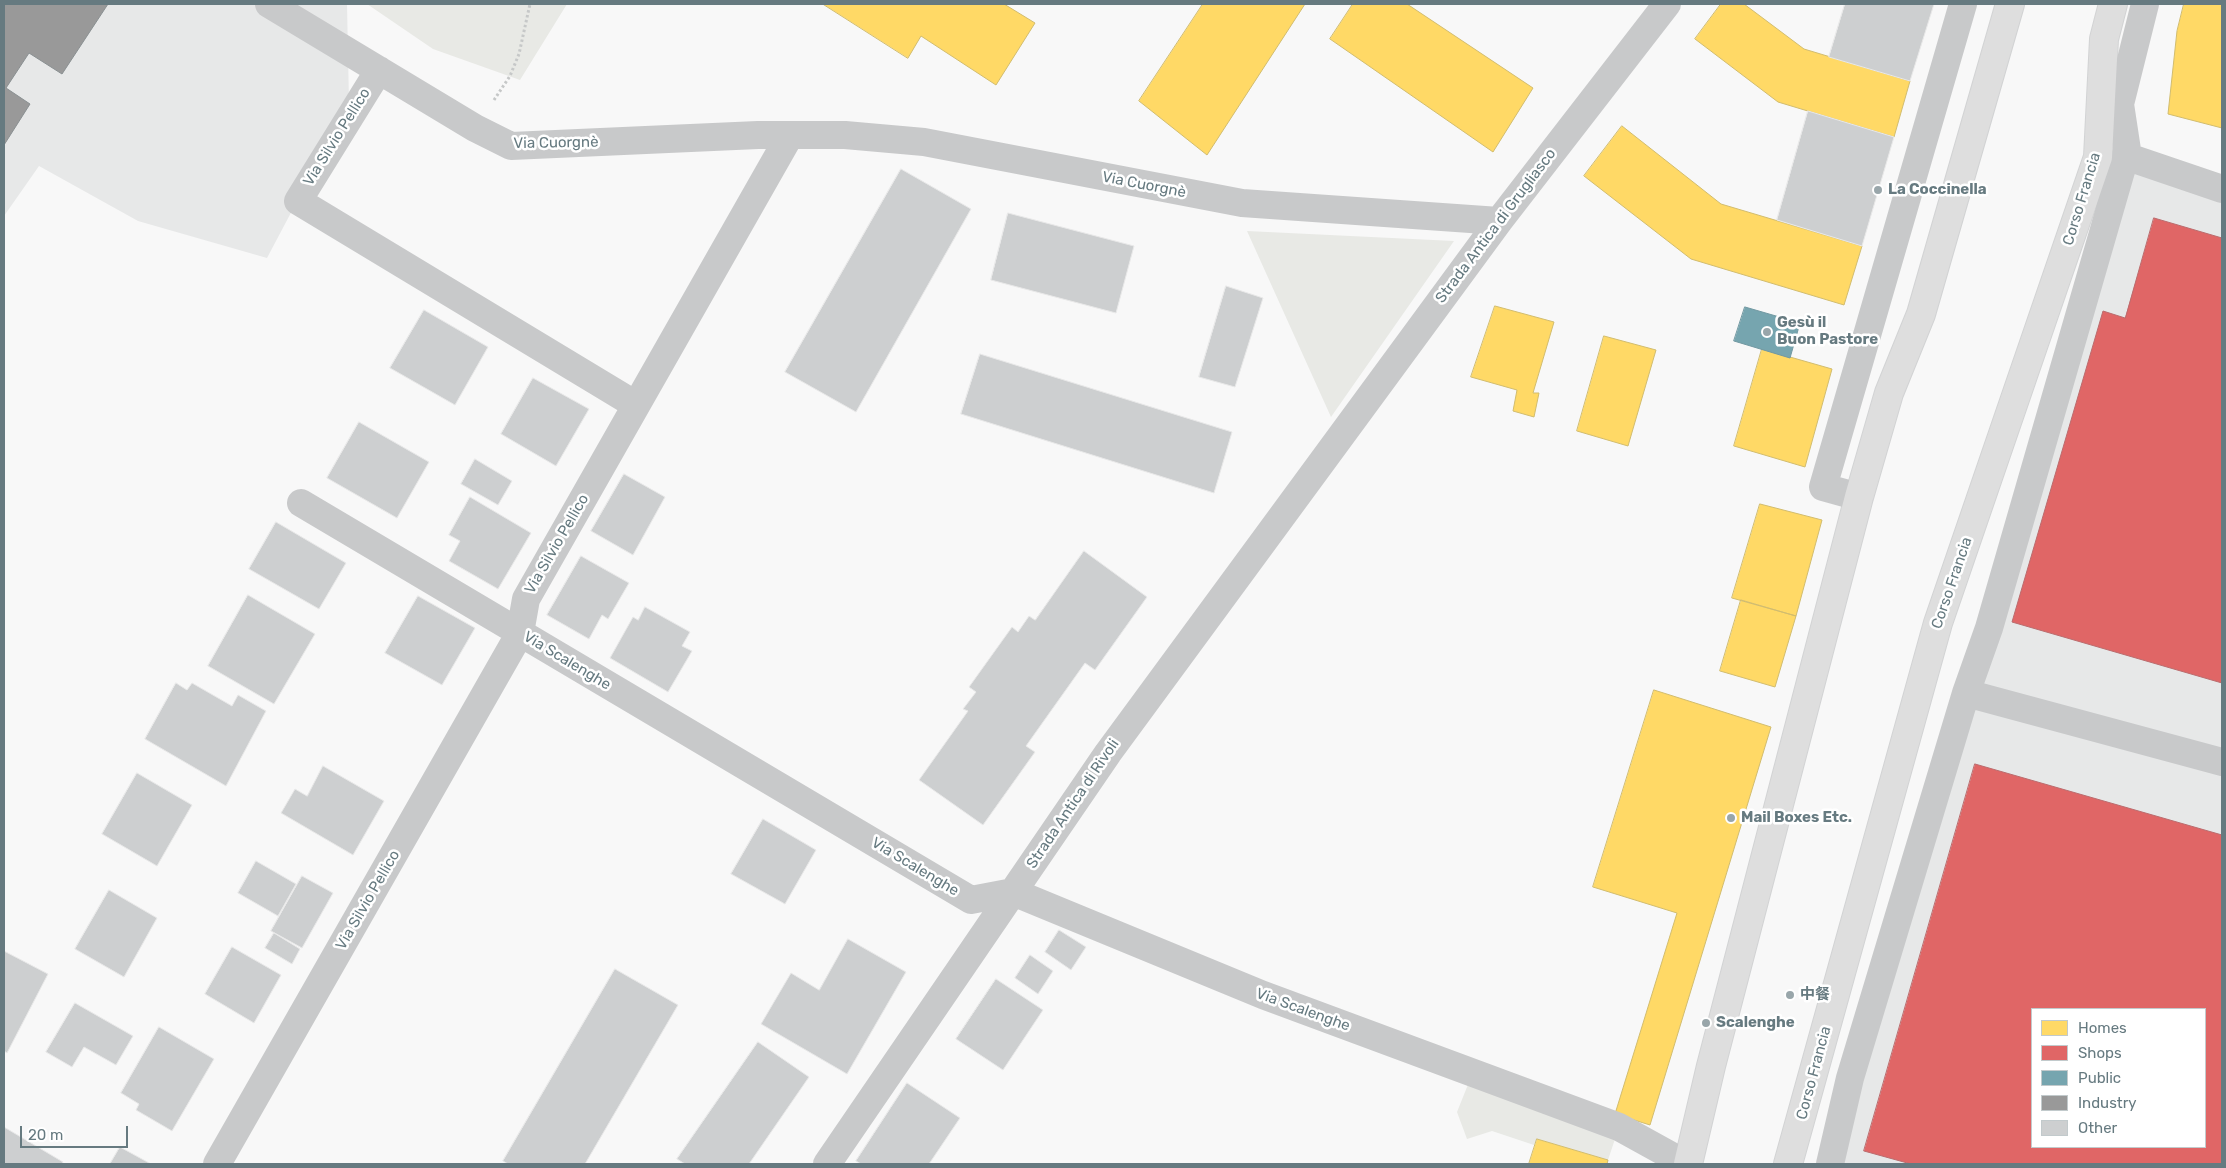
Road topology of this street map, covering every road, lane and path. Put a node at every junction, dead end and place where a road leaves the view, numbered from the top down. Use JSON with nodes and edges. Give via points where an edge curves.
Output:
{"nodes":[{"id":1,"x":269,"y":4,"type":"edge"},
{"id":2,"x":530,"y":4,"type":"edge"},
{"id":3,"x":1667,"y":4,"type":"edge"},
{"id":4,"x":1963,"y":4,"type":"edge"},
{"id":5,"x":2010,"y":4,"type":"edge"},
{"id":6,"x":2113,"y":4,"type":"edge"},
{"id":7,"x":2145,"y":4,"type":"edge"},
{"id":8,"x":379,"y":70,"type":"junction"},
{"id":9,"x":483,"y":133,"type":"junction"},
{"id":10,"x":790,"y":135,"type":"junction"},
{"id":11,"x":2126,"y":156,"type":"junction"},
{"id":12,"x":2222,"y":189,"type":"edge"},
{"id":13,"x":1499,"y":221,"type":"junction"},
{"id":14,"x":636,"y":405,"type":"junction"},
{"id":15,"x":1329,"y":451,"type":"joint"},
{"id":16,"x":1859,"y":497,"type":"junction"},
{"id":17,"x":301,"y":503,"type":"dead end"},
{"id":18,"x":520,"y":633,"type":"junction"},
{"id":19,"x":1966,"y":693,"type":"junction"},
{"id":20,"x":2222,"y":762,"type":"edge"},
{"id":21,"x":1013,"y":892,"type":"junction"},
{"id":22,"x":217,"y":1164,"type":"edge"},
{"id":23,"x":827,"y":1164,"type":"edge"},
{"id":24,"x":1687,"y":1164,"type":"edge"},
{"id":25,"x":1788,"y":1164,"type":"edge"},
{"id":26,"x":1830,"y":1164,"type":"edge"}],
"edges":[{"from":1,"to":8,"type":"street","name":"Via Cuorgnè"},
{"from":2,"to":9,"type":"path","via":[[519,54]]},
{"from":3,"to":13,"type":"street","name":"Strada Antica di Grugliasco"},
{"from":4,"to":16,"type":"street","via":[[1823,487]]},
{"from":5,"to":16,"type":"main road","via":[[1920,314],[1889,393]]},
{"from":6,"to":25,"type":"main road","name":"Corso Francia","via":[[2104,39],[2098,157],[1938,623]]},
{"from":7,"to":11,"type":"street","name":"Corso Francia","via":[[2120,104]]},
{"from":8,"to":9,"type":"street","name":"Via Cuorgnè"},
{"from":8,"to":14,"type":"street","name":"Via Silvio Pellico","via":[[298,201]]},
{"from":9,"to":10,"type":"street","name":"Via Cuorgnè","via":[[511,146]]},
{"from":10,"to":13,"type":"street","name":"Via Cuorgnè","via":[[845,135],[924,142],[1242,204]]},
{"from":10,"to":14,"type":"street"},
{"from":11,"to":12,"type":"street","name":"Corso Francia"},
{"from":11,"to":19,"type":"street","name":"Corso Francia","via":[[1989,628]]},
{"from":13,"to":15,"type":"street","name":"Strada Antica di Grugliasco"},
{"from":14,"to":18,"type":"street","name":"Via Silvio Pellico","via":[[526,599]]},
{"from":15,"to":21,"type":"street","name":"Strada Antica di Rivoli","via":[[1108,753]]},
{"from":16,"to":24,"type":"main road"},
{"from":17,"to":18,"type":"street","name":"Via Scalenghe"},
{"from":18,"to":21,"type":"street","name":"Via Scalenghe","via":[[971,900]]},
{"from":18,"to":22,"type":"street","name":"Via Silvio Pellico"},
{"from":19,"to":20,"type":"street"},
{"from":19,"to":26,"type":"street","name":"Corso Francia","via":[[1850,1078]]},
{"from":21,"to":23,"type":"street","name":"Strada Antica di Rivoli"},
{"from":21,"to":24,"type":"street","name":"Via Scalenghe","via":[[1263,995],[1619,1127]]}]}
